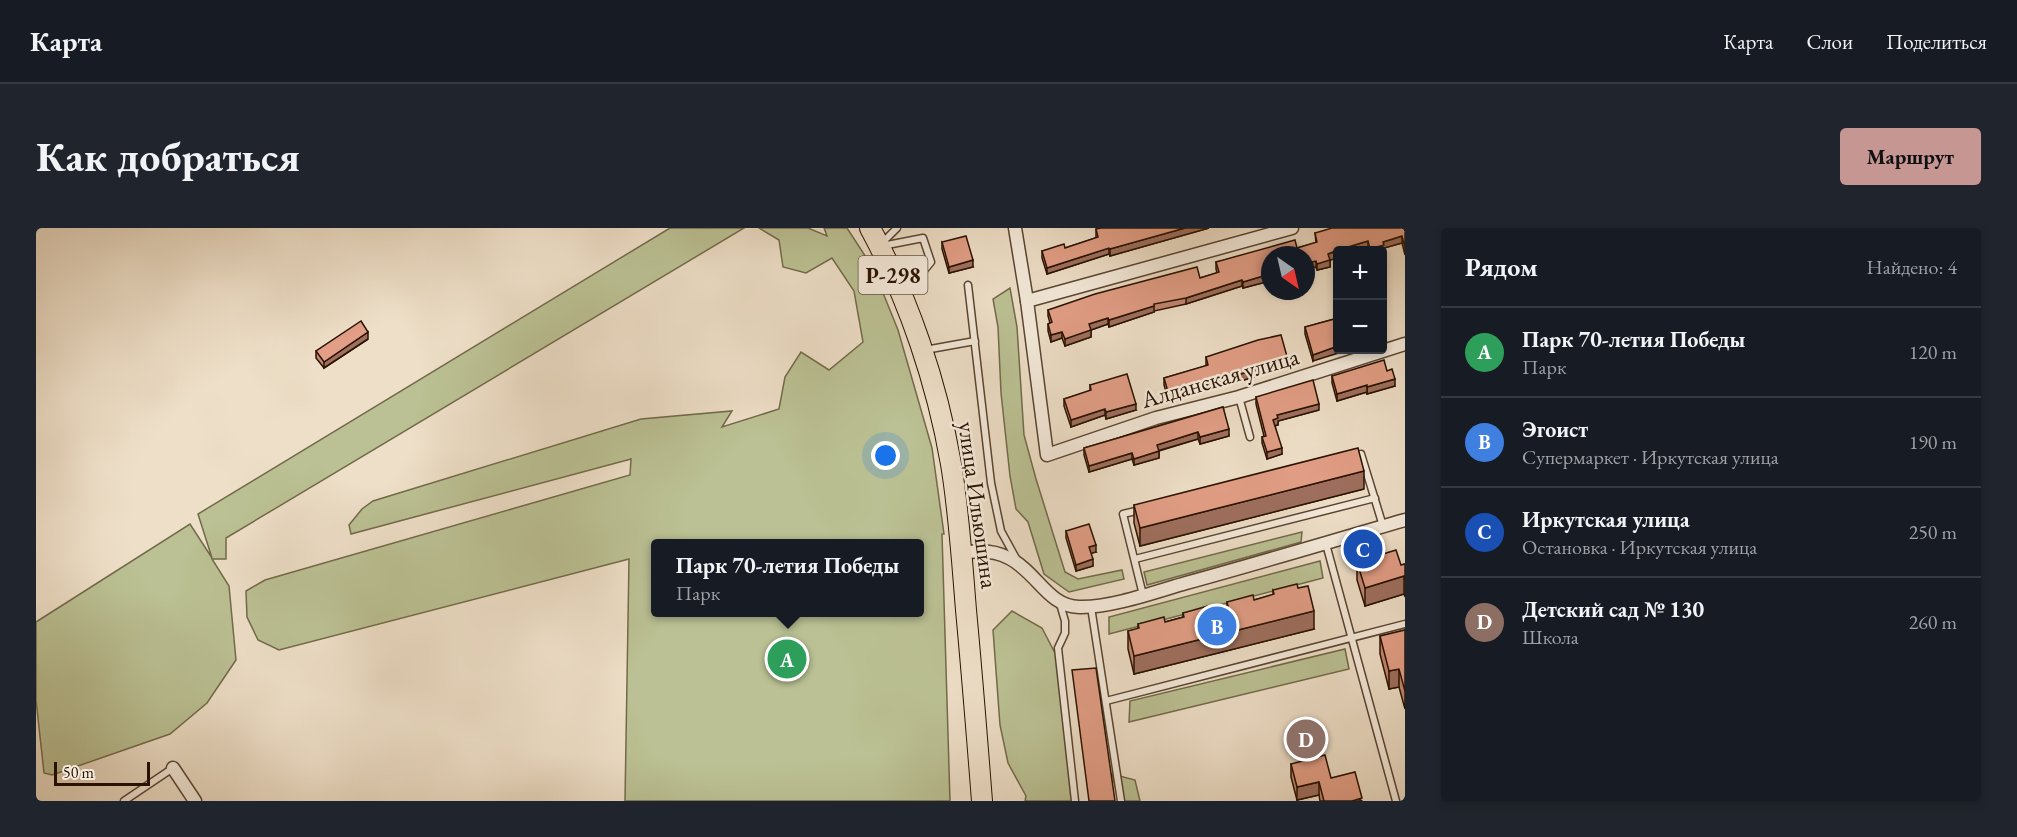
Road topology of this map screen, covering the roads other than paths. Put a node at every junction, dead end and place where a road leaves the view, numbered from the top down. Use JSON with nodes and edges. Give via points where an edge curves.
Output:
{"nodes":[{"id":1,"x":870,"y":228,"type":"edge"},
{"id":2,"x":897,"y":228,"type":"edge"},
{"id":3,"x":1015,"y":228,"type":"edge"},
{"id":4,"x":1292,"y":228,"type":"edge"},
{"id":5,"x":879,"y":246,"type":"junction"},
{"id":6,"x":968,"y":285,"type":"dead end"},
{"id":7,"x":903,"y":297,"type":"junction"},
{"id":8,"x":1027,"y":301,"type":"junction"},
{"id":9,"x":975,"y":341,"type":"junction"},
{"id":10,"x":1405,"y":346,"type":"edge"},
{"id":11,"x":922,"y":350,"type":"junction"},
{"id":12,"x":1239,"y":397,"type":"junction"},
{"id":13,"x":1250,"y":437,"type":"dead end"},
{"id":14,"x":1350,"y":457,"type":"edge"},
{"id":15,"x":1375,"y":498,"type":"junction"},
{"id":16,"x":1146,"y":508,"type":"edge"},
{"id":17,"x":1405,"y":520,"type":"edge"},
{"id":18,"x":1383,"y":526,"type":"junction"},
{"id":19,"x":1326,"y":544,"type":"junction"},
{"id":20,"x":962,"y":553,"type":"junction"},
{"id":21,"x":1135,"y":560,"type":"junction"},
{"id":22,"x":1018,"y":562,"type":"junction"},
{"id":23,"x":1143,"y":595,"type":"junction"},
{"id":24,"x":1060,"y":603,"type":"junction"},
{"id":25,"x":1091,"y":607,"type":"junction"},
{"id":26,"x":1405,"y":624,"type":"edge"},
{"id":27,"x":1352,"y":638,"type":"junction"},
{"id":28,"x":1106,"y":701,"type":"junction"},
{"id":29,"x":173,"y":768,"type":"joint"},
{"id":30,"x":124,"y":801,"type":"edge"},
{"id":31,"x":195,"y":801,"type":"edge"},
{"id":32,"x":982,"y":801,"type":"edge"},
{"id":33,"x":1075,"y":801,"type":"edge"},
{"id":34,"x":1121,"y":801,"type":"edge"},
{"id":35,"x":1396,"y":801,"type":"edge"}],
"edges":[{"from":1,"to":5,"type":"highway","name":"улица Ильюшина","number":"Р-298"},
{"from":2,"to":5,"type":"lane"},
{"from":3,"to":8,"type":"street"},
{"from":4,"to":8,"type":"street"},
{"from":5,"to":7,"type":"highway","name":"улица Ильюшина","number":"Р-298"},
{"from":5,"to":7,"type":"lane","via":[[923,238],[931,262]]},
{"from":6,"to":9,"type":"lane"},
{"from":7,"to":11,"type":"highway","name":"улица Ильюшина","number":"Р-298"},
{"from":8,"to":12,"type":"street","name":"Алданская улица","via":[[1047,455],[1156,418]]},
{"from":9,"to":11,"type":"lane"},
{"from":9,"to":22,"type":"lane","via":[[991,483],[1001,531]]},
{"from":10,"to":12,"type":"street","name":"Алданская улица"},
{"from":11,"to":20,"type":"highway","name":"улица Ильюшина","number":"Р-298","via":[[951,464]]},
{"from":12,"to":13,"type":"lane"},
{"from":14,"to":15,"type":"lane","via":[[1361,454]]},
{"from":15,"to":18,"type":"lane"},
{"from":15,"to":21,"type":"lane"},
{"from":16,"to":21,"type":"lane","via":[[1123,514]]},
{"from":17,"to":18,"type":"street"},
{"from":18,"to":19,"type":"street"},
{"from":19,"to":23,"type":"street"},
{"from":19,"to":27,"type":"lane"},
{"from":20,"to":22,"type":"street","via":[[974,550],[1004,554]]},
{"from":20,"to":32,"type":"highway","name":"улица Ильюшина","number":"Р-298"},
{"from":21,"to":23,"type":"lane"},
{"from":22,"to":24,"type":"street"},
{"from":23,"to":25,"type":"street"},
{"from":24,"to":25,"type":"street"},
{"from":24,"to":33,"type":"lane","via":[[1065,633],[1058,648]]},
{"from":25,"to":28,"type":"lane"},
{"from":26,"to":27,"type":"lane"},
{"from":27,"to":28,"type":"lane"},
{"from":27,"to":35,"type":"lane"},
{"from":28,"to":34,"type":"lane"},
{"from":29,"to":30,"type":"lane"},
{"from":29,"to":31,"type":"street"}]}
